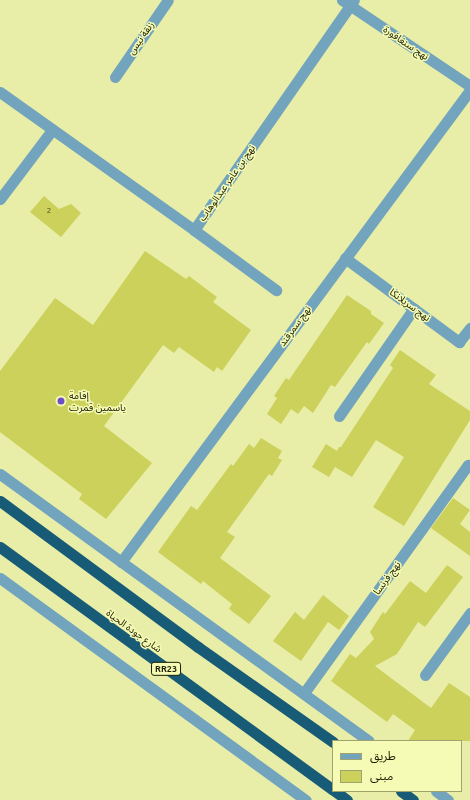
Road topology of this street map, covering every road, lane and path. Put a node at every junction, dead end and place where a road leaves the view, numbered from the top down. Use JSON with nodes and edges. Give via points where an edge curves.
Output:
{"nodes":[{"id":1,"x":168,"y":0,"type":"edge"},
{"id":2,"x":349,"y":2,"type":"edge"},
{"id":3,"x":115,"y":77,"type":"dead end"},
{"id":4,"x":470,"y":86,"type":"edge"},
{"id":5,"x":470,"y":90,"type":"edge"},
{"id":6,"x":0,"y":92,"type":"edge"},
{"id":7,"x":52,"y":130,"type":"junction"},
{"id":8,"x":0,"y":199,"type":"edge"},
{"id":9,"x":194,"y":230,"type":"junction"},
{"id":10,"x":345,"y":258,"type":"junction"},
{"id":11,"x":276,"y":290,"type":"dead end"},
{"id":12,"x":414,"y":308,"type":"junction"},
{"id":13,"x":470,"y":328,"type":"edge"},
{"id":14,"x":339,"y":416,"type":"dead end"},
{"id":15,"x":470,"y":466,"type":"edge"},
{"id":16,"x":0,"y":474,"type":"edge"},
{"id":17,"x":0,"y":501,"type":"edge"},
{"id":18,"x":0,"y":547,"type":"edge"},
{"id":19,"x":121,"y":562,"type":"junction"},
{"id":20,"x":0,"y":578,"type":"edge"},
{"id":21,"x":470,"y":613,"type":"edge"},
{"id":22,"x":425,"y":675,"type":"dead end"},
{"id":23,"x":304,"y":693,"type":"junction"},
{"id":24,"x":368,"y":740,"type":"edge"},
{"id":25,"x":332,"y":741,"type":"edge"},
{"id":26,"x":332,"y":789,"type":"edge"},
{"id":27,"x":337,"y":792,"type":"edge"},
{"id":28,"x":401,"y":792,"type":"edge"},
{"id":29,"x":437,"y":792,"type":"edge"},
{"id":30,"x":306,"y":800,"type":"edge"},
{"id":31,"x":347,"y":800,"type":"edge"},
{"id":32,"x":413,"y":800,"type":"edge"},
{"id":33,"x":448,"y":800,"type":"edge"}],
"edges":[{"from":1,"to":3,"type":"street","name":"زنقة نيس"},
{"from":2,"to":4,"type":"street","name":"نهج سنغافورة"},
{"from":2,"to":9,"type":"street","name":"نهج بن عامر عبدالوهاب"},
{"from":5,"to":10,"type":"street","name":"نهج سمرقند"},
{"from":6,"to":7,"type":"street","name":"نهج بن عامر عبدالوهاب"},
{"from":7,"to":8,"type":"street"},
{"from":7,"to":9,"type":"street","name":"نهج بن عامر عبدالوهاب"},
{"from":9,"to":11,"type":"street"},
{"from":10,"to":12,"type":"street","name":"نهج سريلانكا"},
{"from":10,"to":19,"type":"street","name":"نهج سمرقند"},
{"from":12,"to":13,"type":"street","name":"نهج سريلانكا","via":[[459,342]]},
{"from":12,"to":14,"type":"street"},
{"from":15,"to":23,"type":"street","name":"نهج فرنسا","via":[[468,465]]},
{"from":16,"to":19,"type":"street"},
{"from":17,"to":25,"type":"highway","via":[[198,647]]},
{"from":18,"to":26,"type":"highway","name":"شارع جودة الحياة","number":"RR23"},
{"from":19,"to":23,"type":"street"},
{"from":20,"to":30,"type":"street"},
{"from":21,"to":22,"type":"street"},
{"from":23,"to":24,"type":"street"},
{"from":27,"to":31,"type":"highway","name":"شارع جودة الحياة","number":"RR23"},
{"from":28,"to":32,"type":"highway"},
{"from":29,"to":33,"type":"street"}]}
